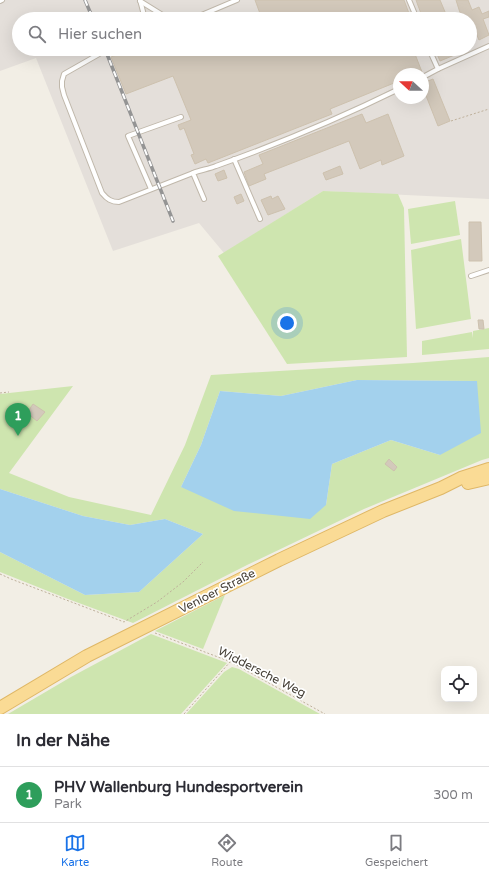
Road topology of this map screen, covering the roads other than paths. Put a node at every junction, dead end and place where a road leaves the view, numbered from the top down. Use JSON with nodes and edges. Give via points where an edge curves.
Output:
{"nodes":[{"id":1,"x":140,"y":0,"type":"edge"},
{"id":2,"x":237,"y":0,"type":"edge"},
{"id":3,"x":408,"y":0,"type":"edge"},
{"id":4,"x":144,"y":12,"type":"edge"},
{"id":5,"x":158,"y":12,"type":"edge"},
{"id":6,"x":209,"y":12,"type":"edge"},
{"id":7,"x":414,"y":12,"type":"edge"},
{"id":8,"x":489,"y":46,"type":"edge"},
{"id":9,"x":477,"y":51,"type":"edge"},
{"id":10,"x":96,"y":56,"type":"edge"},
{"id":11,"x":432,"y":56,"type":"edge"},
{"id":12,"x":467,"y":56,"type":"edge"},
{"id":13,"x":438,"y":69,"type":"junction"},
{"id":14,"x":429,"y":74,"type":"edge"},
{"id":15,"x":393,"y":92,"type":"edge"},
{"id":16,"x":181,"y":117,"type":"dead end"},
{"id":17,"x":234,"y":159,"type":"junction"},
{"id":18,"x":193,"y":173,"type":"junction"},
{"id":19,"x":151,"y":189,"type":"junction"},
{"id":20,"x":204,"y":199,"type":"dead end"},
{"id":21,"x":260,"y":219,"type":"dead end"},
{"id":22,"x":489,"y":270,"type":"edge"},
{"id":23,"x":471,"y":276,"type":"dead end"},
{"id":24,"x":489,"y":469,"type":"edge"},
{"id":25,"x":489,"y":478,"type":"edge"},
{"id":26,"x":441,"y":488,"type":"junction"},
{"id":27,"x":0,"y":708,"type":"edge"}],
"edges":[{"from":1,"to":4,"type":"lane"},
{"from":1,"to":5,"type":"lane"},
{"from":2,"to":6,"type":"lane"},
{"from":3,"to":7,"type":"lane"},
{"from":8,"to":9,"type":"lane"},
{"from":10,"to":19,"type":"lane","via":[[64,74],[62,88],[102,193],[107,199],[119,202]]},
{"from":11,"to":13,"type":"lane"},
{"from":12,"to":13,"type":"lane"},
{"from":13,"to":14,"type":"lane"},
{"from":15,"to":17,"type":"lane","via":[[348,114]]},
{"from":16,"to":19,"type":"lane","via":[[128,136]]},
{"from":17,"to":18,"type":"lane"},
{"from":17,"to":21,"type":"lane"},
{"from":18,"to":19,"type":"lane"},
{"from":18,"to":20,"type":"lane"},
{"from":22,"to":23,"type":"lane"},
{"from":24,"to":26,"type":"main road","name":"Venloer Straße"},
{"from":25,"to":26,"type":"main road","name":"Venloer Straße"},
{"from":26,"to":27,"type":"main road","name":"Venloer Straße","via":[[383,511],[278,560],[87,656]]}]}
